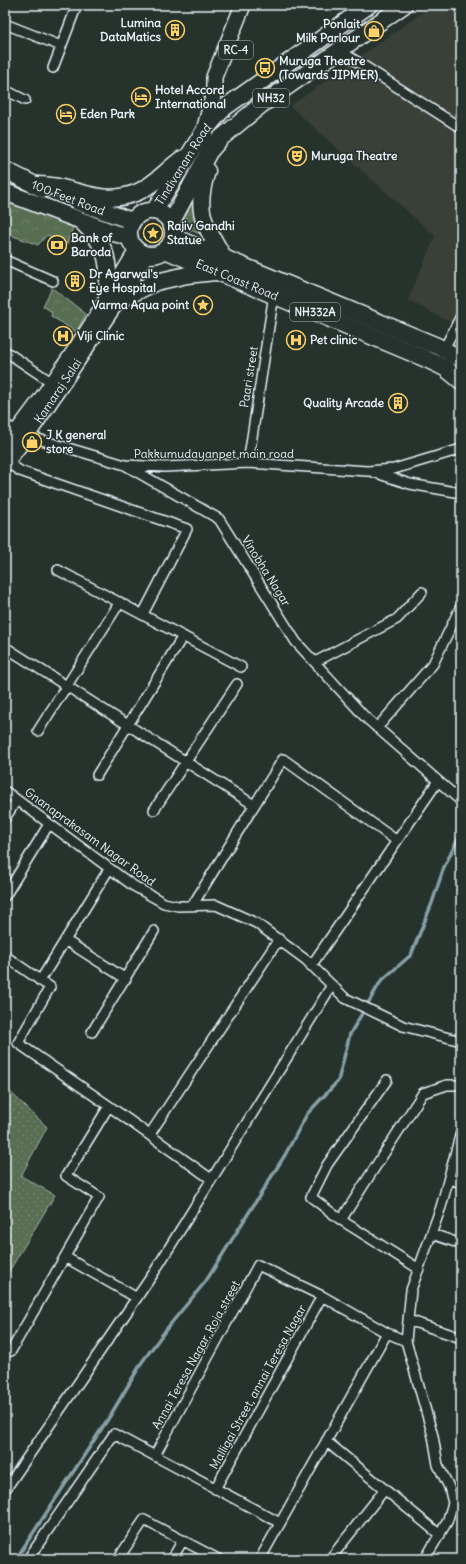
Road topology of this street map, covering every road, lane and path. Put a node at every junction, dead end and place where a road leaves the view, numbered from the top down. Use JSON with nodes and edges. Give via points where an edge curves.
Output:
{"nodes":[{"id":1,"x":77,"y":5,"type":"edge"},
{"id":2,"x":243,"y":5,"type":"edge"},
{"id":3,"x":254,"y":5,"type":"edge"},
{"id":4,"x":369,"y":5,"type":"edge"},
{"id":5,"x":404,"y":5,"type":"edge"},
{"id":6,"x":5,"y":24,"type":"edge"},
{"id":7,"x":61,"y":46,"type":"junction"},
{"id":8,"x":339,"y":50,"type":"junction"},
{"id":9,"x":53,"y":68,"type":"dead end"},
{"id":10,"x":5,"y":90,"type":"edge"},
{"id":11,"x":214,"y":93,"type":"junction"},
{"id":12,"x":25,"y":100,"type":"dead end"},
{"id":13,"x":461,"y":128,"type":"edge"},
{"id":14,"x":204,"y":131,"type":"junction"},
{"id":15,"x":221,"y":138,"type":"junction"},
{"id":16,"x":209,"y":152,"type":"junction"},
{"id":17,"x":192,"y":153,"type":"junction"},
{"id":18,"x":5,"y":170,"type":"edge"},
{"id":19,"x":34,"y":185,"type":"junction"},
{"id":20,"x":5,"y":192,"type":"edge"},
{"id":21,"x":154,"y":211,"type":"junction"},
{"id":22,"x":80,"y":221,"type":"junction"},
{"id":23,"x":132,"y":221,"type":"junction"},
{"id":24,"x":170,"y":237,"type":"junction"},
{"id":25,"x":137,"y":247,"type":"junction"},
{"id":26,"x":5,"y":260,"type":"edge"},
{"id":27,"x":221,"y":265,"type":"junction"},
{"id":28,"x":54,"y":281,"type":"dead end"},
{"id":29,"x":274,"y":294,"type":"junction"},
{"id":30,"x":113,"y":299,"type":"junction"},
{"id":31,"x":461,"y":316,"type":"edge"},
{"id":32,"x":444,"y":349,"type":"junction"},
{"id":33,"x":5,"y":351,"type":"edge"},
{"id":34,"x":461,"y":359,"type":"edge"},
{"id":35,"x":461,"y":381,"type":"edge"},
{"id":36,"x":51,"y":382,"type":"junction"},
{"id":37,"x":17,"y":430,"type":"edge"},
{"id":38,"x":5,"y":445,"type":"edge"},
{"id":39,"x":461,"y":449,"type":"edge"},
{"id":40,"x":6,"y":463,"type":"edge"},
{"id":41,"x":248,"y":463,"type":"junction"},
{"id":42,"x":125,"y":465,"type":"junction"},
{"id":43,"x":367,"y":470,"type":"junction"},
{"id":44,"x":461,"y":493,"type":"edge"},
{"id":45,"x":58,"y":570,"type":"dead end"},
{"id":46,"x":422,"y":592,"type":"dead end"},
{"id":47,"x":120,"y":602,"type":"junction"},
{"id":48,"x":461,"y":606,"type":"edge"},
{"id":49,"x":143,"y":614,"type":"junction"},
{"id":50,"x":183,"y":636,"type":"junction"},
{"id":51,"x":5,"y":647,"type":"edge"},
{"id":52,"x":315,"y":662,"type":"junction"},
{"id":53,"x":241,"y":668,"type":"dead end"},
{"id":54,"x":237,"y":684,"type":"dead end"},
{"id":55,"x":68,"y":686,"type":"junction"},
{"id":56,"x":127,"y":725,"type":"junction"},
{"id":57,"x":377,"y":728,"type":"junction"},
{"id":58,"x":38,"y":731,"type":"dead end"},
{"id":59,"x":186,"y":762,"type":"junction"},
{"id":60,"x":97,"y":775,"type":"dead end"},
{"id":61,"x":438,"y":781,"type":"junction"},
{"id":62,"x":5,"y":791,"type":"edge"},
{"id":63,"x":16,"y":800,"type":"junction"},
{"id":64,"x":460,"y":800,"type":"edge"},
{"id":65,"x":254,"y":805,"type":"junction"},
{"id":66,"x":154,"y":810,"type":"dead end"},
{"id":67,"x":5,"y":818,"type":"edge"},
{"id":68,"x":49,"y":824,"type":"junction"},
{"id":69,"x":397,"y":841,"type":"junction"},
{"id":70,"x":109,"y":869,"type":"junction"},
{"id":71,"x":5,"y":896,"type":"edge"},
{"id":72,"x":192,"y":906,"type":"junction"},
{"id":73,"x":154,"y":931,"type":"dead end"},
{"id":74,"x":279,"y":939,"type":"junction"},
{"id":75,"x":65,"y":940,"type":"junction"},
{"id":76,"x":5,"y":956,"type":"edge"},
{"id":77,"x":311,"y":966,"type":"junction"},
{"id":78,"x":126,"y":979,"type":"junction"},
{"id":79,"x":40,"y":981,"type":"junction"},
{"id":80,"x":332,"y":986,"type":"junction"},
{"id":81,"x":92,"y":1032,"type":"dead end"},
{"id":82,"x":461,"y":1041,"type":"edge"},
{"id":83,"x":387,"y":1080,"type":"dead end"},
{"id":84,"x":461,"y":1085,"type":"edge"},
{"id":85,"x":109,"y":1106,"type":"junction"},
{"id":86,"x":461,"y":1132,"type":"edge"},
{"id":87,"x":150,"y":1134,"type":"junction"},
{"id":88,"x":449,"y":1178,"type":"junction"},
{"id":89,"x":211,"y":1179,"type":"junction"},
{"id":90,"x":461,"y":1183,"type":"edge"},
{"id":91,"x":340,"y":1220,"type":"junction"},
{"id":92,"x":432,"y":1234,"type":"junction"},
{"id":93,"x":461,"y":1244,"type":"edge"},
{"id":94,"x":65,"y":1257,"type":"junction"},
{"id":95,"x":419,"y":1269,"type":"junction"},
{"id":96,"x":322,"y":1296,"type":"junction"},
{"id":97,"x":137,"y":1298,"type":"junction"},
{"id":98,"x":408,"y":1320,"type":"junction"},
{"id":99,"x":387,"y":1333,"type":"junction"},
{"id":100,"x":461,"y":1338,"type":"edge"},
{"id":101,"x":406,"y":1341,"type":"junction"},
{"id":102,"x":11,"y":1351,"type":"dead end"},
{"id":103,"x":326,"y":1441,"type":"junction"},
{"id":104,"x":155,"y":1455,"type":"junction"},
{"id":105,"x":214,"y":1489,"type":"junction"},
{"id":106,"x":384,"y":1489,"type":"junction"},
{"id":107,"x":5,"y":1490,"type":"edge"},
{"id":108,"x":457,"y":1505,"type":"edge"},
{"id":109,"x":280,"y":1524,"type":"junction"},
{"id":110,"x":440,"y":1536,"type":"junction"},
{"id":111,"x":182,"y":1540,"type":"junction"},
{"id":112,"x":28,"y":1559,"type":"edge"},
{"id":113,"x":118,"y":1559,"type":"edge"},
{"id":114,"x":172,"y":1559,"type":"edge"},
{"id":115,"x":218,"y":1559,"type":"edge"},
{"id":116,"x":260,"y":1559,"type":"edge"},
{"id":117,"x":330,"y":1559,"type":"edge"},
{"id":118,"x":425,"y":1559,"type":"edge"}],
"edges":[{"from":1,"to":7,"type":"street"},
{"from":2,"to":11,"type":"main road","number":"RC-4","via":[[214,77]]},
{"from":3,"to":11,"type":"main road","number":"RC-4","via":[[224,80]]},
{"from":4,"to":14,"type":"highway","name":"Tindivanam Road","number":"NH32","via":[[224,108]]},
{"from":5,"to":8,"type":"highway","number":"NH32"},
{"from":6,"to":7,"type":"street"},
{"from":7,"to":9,"type":"street"},
{"from":8,"to":13,"type":"street"},
{"from":8,"to":15,"type":"highway","number":"NH32","via":[[261,105]]},
{"from":10,"to":12,"type":"street"},
{"from":11,"to":14,"type":"main road","number":"RC-4"},
{"from":14,"to":16,"type":"main road","number":"RC-4"},
{"from":14,"to":17,"type":"highway","name":"Tindivanam Road","number":"NH32"},
{"from":15,"to":16,"type":"highway","number":"NH32"},
{"from":15,"to":27,"type":"highway","via":[[208,166],[201,188],[200,204],[204,222]]},
{"from":16,"to":24,"type":"highway","number":"NH32"},
{"from":17,"to":19,"type":"highway","via":[[158,180],[138,192],[122,196],[98,198],[52,186]]},
{"from":17,"to":21,"type":"highway","name":"Tindivanam Road","number":"NH32"},
{"from":18,"to":19,"type":"highway","name":"100 Feet Road"},
{"from":19,"to":23,"type":"highway","name":"100 Feet Road"},
{"from":20,"to":22,"type":"highway","name":"100 Feet Road"},
{"from":21,"to":23,"type":"highway","via":[[142,213]]},
{"from":21,"to":24,"type":"highway","via":[[161,213]]},
{"from":22,"to":25,"type":"highway","name":"100 Feet Road"},
{"from":22,"to":30,"type":"highway","via":[[93,232],[106,253]]},
{"from":23,"to":25,"type":"highway","via":[[129,232]]},
{"from":24,"to":25,"type":"highway","via":[[159,254]]},
{"from":24,"to":27,"type":"highway","name":"East Coast Road","number":"NH332A"},
{"from":25,"to":30,"type":"main road","name":"Kamaraj Salai"},
{"from":26,"to":28,"type":"street"},
{"from":27,"to":29,"type":"highway","name":"East Coast Road","number":"NH332A"},
{"from":27,"to":30,"type":"highway","via":[[156,282]]},
{"from":27,"to":32,"type":"highway","name":"East Coast Road","number":"NH332A"},
{"from":29,"to":35,"type":"highway","name":"East Coast Road","number":"NH332A","via":[[424,358],[445,368]]},
{"from":29,"to":41,"type":"street","name":"Paari street"},
{"from":30,"to":36,"type":"main road","name":"Kamaraj Salai"},
{"from":30,"to":37,"type":"main road","name":"Kamaraj Salai"},
{"from":31,"to":32,"type":"street"},
{"from":32,"to":34,"type":"highway","name":"East Coast Road","number":"NH332A"},
{"from":33,"to":36,"type":"street"},
{"from":36,"to":37,"type":"main road","name":"Kamaraj Salai"},
{"from":37,"to":38,"type":"main road","name":"Kamaraj Salai"},
{"from":37,"to":40,"type":"main road","name":"Kamaraj Salai"},
{"from":37,"to":42,"type":"street","name":"Pakkumudayanpet main road"},
{"from":39,"to":43,"type":"street","via":[[394,469]]},
{"from":40,"to":49,"type":"street","via":[[20,471],[187,529]]},
{"from":41,"to":42,"type":"street","name":"Pakkumudayanpet main road","via":[[165,467]]},
{"from":41,"to":43,"type":"street","name":"Pakkumudayanpet main road"},
{"from":42,"to":52,"type":"street","name":"Vinobha Nagar","via":[[219,519],[296,642]]},
{"from":43,"to":44,"type":"street","via":[[410,484]]},
{"from":45,"to":47,"type":"street"},
{"from":46,"to":52,"type":"street","via":[[397,619]]},
{"from":47,"to":49,"type":"street"},
{"from":47,"to":55,"type":"street"},
{"from":48,"to":57,"type":"street","via":[[433,664]]},
{"from":49,"to":50,"type":"street"},
{"from":50,"to":53,"type":"street"},
{"from":50,"to":56,"type":"street"},
{"from":51,"to":55,"type":"street"},
{"from":52,"to":57,"type":"street","name":"Vinobha Nagar"},
{"from":54,"to":59,"type":"street"},
{"from":55,"to":56,"type":"street"},
{"from":55,"to":58,"type":"street"},
{"from":56,"to":59,"type":"street"},
{"from":56,"to":60,"type":"street"},
{"from":57,"to":61,"type":"street","name":"Vinobha Nagar"},
{"from":59,"to":65,"type":"street"},
{"from":59,"to":66,"type":"street"},
{"from":61,"to":64,"type":"street","name":"Vinobha Nagar"},
{"from":61,"to":69,"type":"street"},
{"from":62,"to":63,"type":"street","name":"Gnanaprakasam Nagar Road"},
{"from":63,"to":67,"type":"street"},
{"from":63,"to":68,"type":"street","name":"Gnanaprakasam Nagar Road"},
{"from":65,"to":69,"type":"street","via":[[283,759]]},
{"from":65,"to":72,"type":"street"},
{"from":68,"to":70,"type":"street","name":"Gnanaprakasam Nagar Road"},
{"from":68,"to":71,"type":"street"},
{"from":69,"to":77,"type":"street"},
{"from":70,"to":72,"type":"street","name":"Gnanaprakasam Nagar Road","via":[[164,903]]},
{"from":70,"to":75,"type":"street"},
{"from":72,"to":74,"type":"street","name":"Gnanaprakasam Nagar Road","via":[[216,905],[256,923]]},
{"from":73,"to":78,"type":"street"},
{"from":74,"to":77,"type":"street","name":"Gnanaprakasam Nagar Road"},
{"from":74,"to":87,"type":"street"},
{"from":75,"to":78,"type":"street"},
{"from":75,"to":79,"type":"street"},
{"from":76,"to":79,"type":"street"},
{"from":77,"to":80,"type":"street","name":"Gnanaprakasam Nagar Road"},
{"from":78,"to":81,"type":"street"},
{"from":79,"to":85,"type":"street","via":[[50,987],[18,1043]]},
{"from":80,"to":82,"type":"street","name":"Gnanaprakasam Nagar Road","via":[[346,998],[403,1026]]},
{"from":80,"to":89,"type":"street"},
{"from":83,"to":91,"type":"street","via":[[327,1165],[311,1197]]},
{"from":84,"to":91,"type":"street","via":[[447,1085],[423,1093]]},
{"from":85,"to":87,"type":"street"},
{"from":85,"to":94,"type":"street","via":[[66,1176],[99,1197]]},
{"from":86,"to":88,"type":"street"},
{"from":87,"to":89,"type":"street"},
{"from":88,"to":90,"type":"street"},
{"from":88,"to":92,"type":"street"},
{"from":89,"to":97,"type":"street"},
{"from":91,"to":95,"type":"street"},
{"from":92,"to":93,"type":"street"},
{"from":92,"to":95,"type":"street"},
{"from":94,"to":97,"type":"street"},
{"from":94,"to":102,"type":"street"},
{"from":95,"to":98,"type":"street","via":[[411,1290]]},
{"from":96,"to":99,"type":"street"},
{"from":96,"to":104,"type":"street","name":"Annai Teresa Nagar, Roja street","via":[[258,1265]]},
{"from":96,"to":105,"type":"street","name":"Malligai Street, annai Teresa Nagar"},
{"from":97,"to":107,"type":"street"},
{"from":98,"to":100,"type":"street"},
{"from":98,"to":101,"type":"street"},
{"from":99,"to":101,"type":"street"},
{"from":99,"to":103,"type":"street"},
{"from":101,"to":108,"type":"street","via":[[433,1436],[438,1465]]},
{"from":103,"to":106,"type":"street"},
{"from":103,"to":109,"type":"street"},
{"from":104,"to":105,"type":"street"},
{"from":104,"to":112,"type":"street","via":[[114,1434]]},
{"from":105,"to":109,"type":"street"},
{"from":106,"to":110,"type":"street"},
{"from":106,"to":117,"type":"street"},
{"from":108,"to":110,"type":"street"},
{"from":109,"to":116,"type":"street"},
{"from":110,"to":118,"type":"street"},
{"from":111,"to":113,"type":"street","via":[[144,1520]]},
{"from":111,"to":114,"type":"street"},
{"from":111,"to":115,"type":"street"}]}
